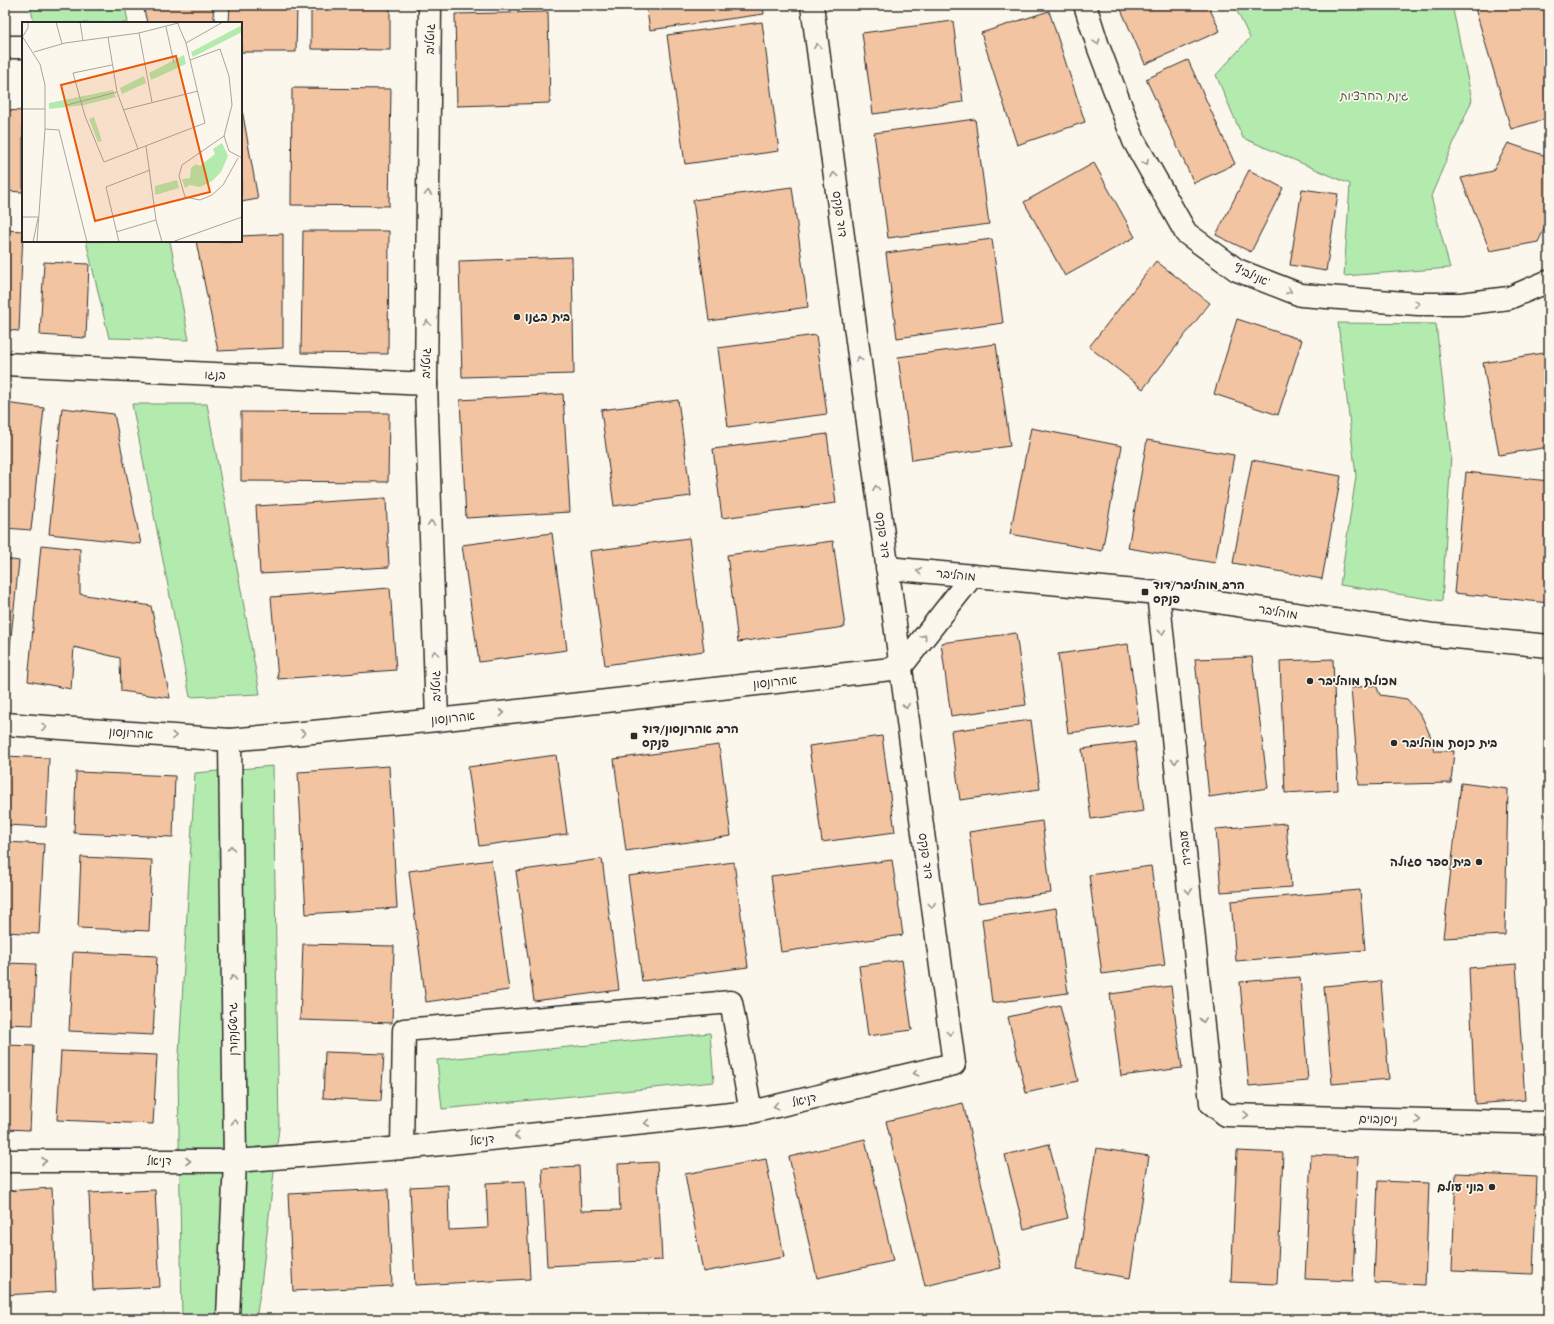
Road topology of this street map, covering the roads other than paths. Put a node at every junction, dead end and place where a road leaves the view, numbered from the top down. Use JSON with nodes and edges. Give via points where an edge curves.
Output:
{"nodes":[{"id":1,"x":430,"y":5,"type":"edge"},
{"id":2,"x":812,"y":5,"type":"edge"},
{"id":3,"x":1085,"y":5,"type":"edge"},
{"id":4,"x":5,"y":47,"type":"edge"},
{"id":5,"x":22,"y":47,"type":"edge"},
{"id":6,"x":1549,"y":280,"type":"edge"},
{"id":7,"x":5,"y":364,"type":"edge"},
{"id":8,"x":426,"y":384,"type":"junction"},
{"id":9,"x":887,"y":568,"type":"junction"},
{"id":10,"x":972,"y":576,"type":"junction"},
{"id":11,"x":1158,"y":593,"type":"junction"},
{"id":12,"x":1549,"y":646,"type":"edge"},
{"id":13,"x":900,"y":668,"type":"junction"},
{"id":14,"x":437,"y":720,"type":"junction"},
{"id":15,"x":5,"y":724,"type":"edge"},
{"id":16,"x":230,"y":740,"type":"junction"},
{"id":17,"x":954,"y":1064,"type":"joint"},
{"id":18,"x":1211,"y":1103,"type":"joint"},
{"id":19,"x":750,"y":1112,"type":"junction"},
{"id":20,"x":1549,"y":1123,"type":"edge"},
{"id":21,"x":402,"y":1148,"type":"junction"},
{"id":22,"x":5,"y":1161,"type":"edge"},
{"id":23,"x":235,"y":1161,"type":"junction"},
{"id":24,"x":228,"y":1317,"type":"dead end"}],
"edges":[{"from":8,"to":1,"type":"street","name":"גוטליב","one_way":true},
{"from":9,"to":2,"type":"street","name":"דוד פנקס","one_way":true},
{"from":3,"to":6,"type":"street","name":"אנילביץ'","one_way":true,"via":[[1134,141],[1186,233],[1237,270],[1301,295],[1418,304],[1461,304],[1509,298]]},
{"from":4,"to":5,"type":"street"},
{"from":7,"to":8,"type":"street","name":"בנגו"},
{"from":14,"to":8,"type":"street","name":"גוטליב","one_way":true},
{"from":10,"to":9,"type":"street","name":"מוהליבר","one_way":true},
{"from":9,"to":13,"type":"street","name":"דוד פנקס"},
{"from":10,"to":11,"type":"street","name":"מוהליבר"},
{"from":13,"to":10,"type":"street","one_way":true},
{"from":11,"to":12,"type":"street","name":"מוהליבר","via":[[1434,635]]},
{"from":11,"to":18,"type":"street","name":"עובדיה","one_way":true},
{"from":14,"to":13,"type":"street","name":"אהרונסון","one_way":true},
{"from":13,"to":17,"type":"street","name":"דוד פנקס","one_way":true},
{"from":16,"to":14,"type":"street","name":"אהרונסון","one_way":true},
{"from":15,"to":16,"type":"street","name":"אהרונסון","one_way":true},
{"from":23,"to":16,"type":"street","name":"גרשטנקורן","one_way":true},
{"from":17,"to":19,"type":"street","name":"דניאל","one_way":true},
{"from":18,"to":20,"type":"street","name":"ניסנבוים","one_way":true,"via":[[1226,1115]]},
{"from":19,"to":21,"type":"street","name":"דניאל","one_way":true},
{"from":19,"to":21,"type":"street","via":[[731,1002],[404,1030]]},
{"from":21,"to":23,"type":"street","name":"דניאל"},
{"from":22,"to":23,"type":"street","name":"דניאל","one_way":true},
{"from":23,"to":24,"type":"street","name":"גרשטנקורן"}]}
